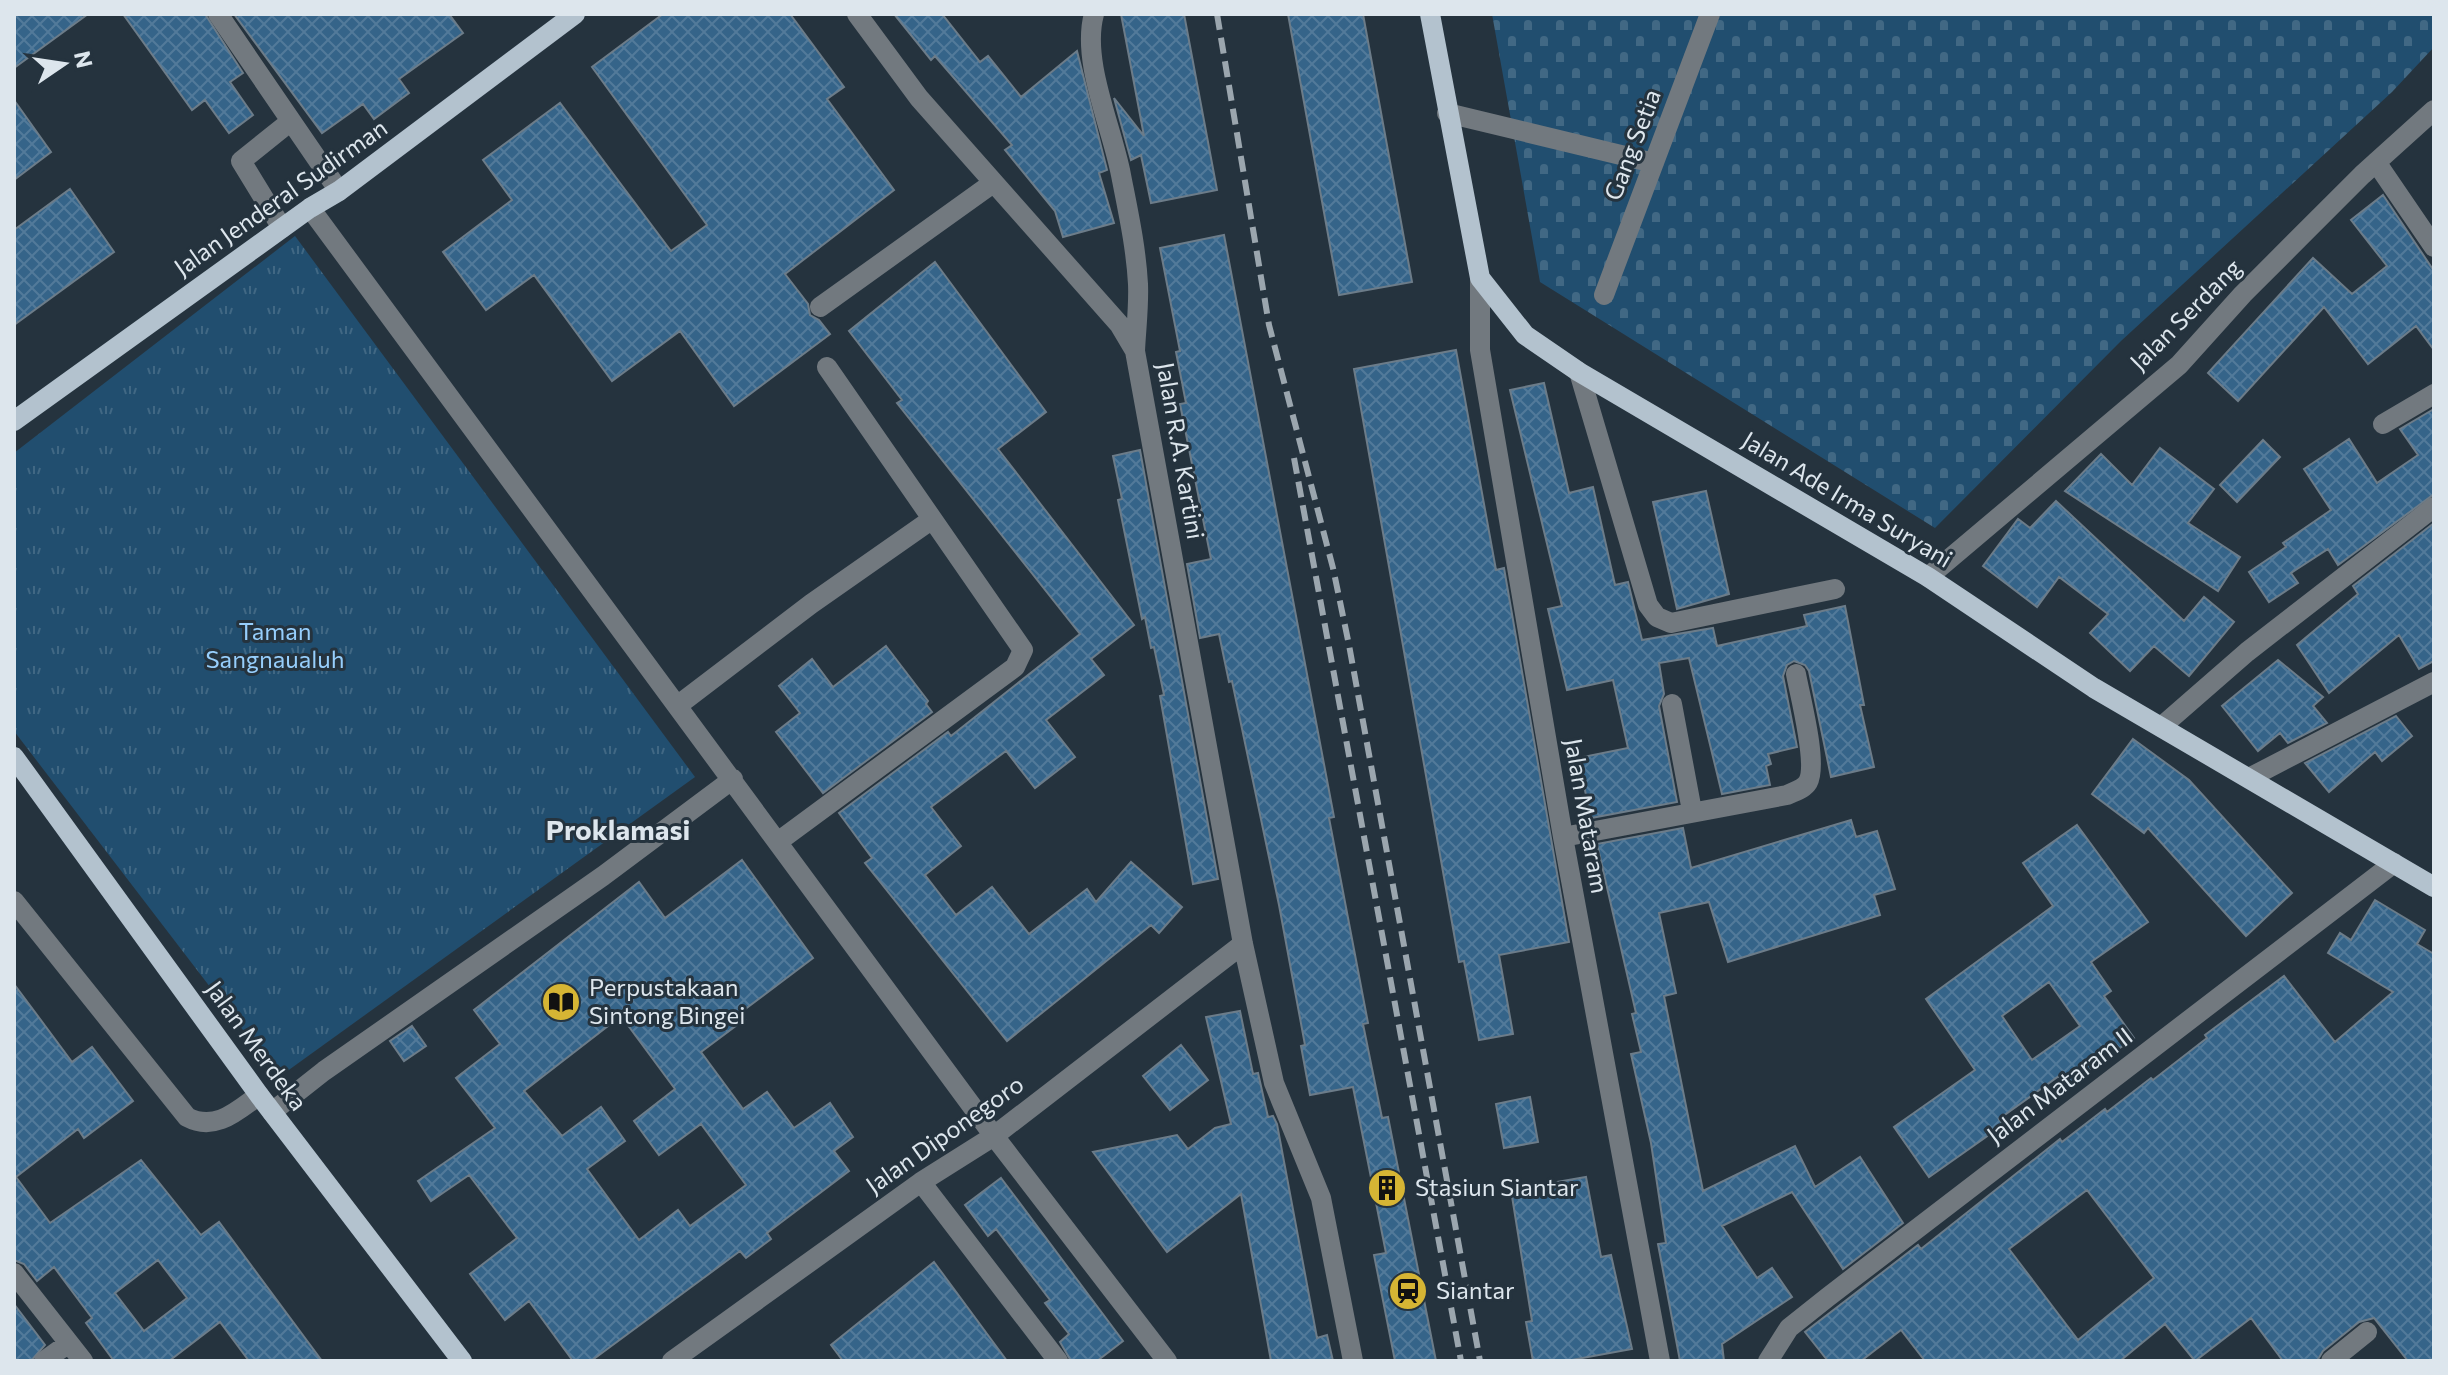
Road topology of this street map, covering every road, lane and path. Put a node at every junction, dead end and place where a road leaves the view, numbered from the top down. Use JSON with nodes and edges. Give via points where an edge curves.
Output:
{"nodes":[{"id":1,"x":218,"y":14,"type":"edge"},
{"id":2,"x":575,"y":14,"type":"edge"},
{"id":3,"x":857,"y":14,"type":"edge"},
{"id":4,"x":1094,"y":14,"type":"edge"},
{"id":5,"x":1430,"y":14,"type":"edge"},
{"id":6,"x":1710,"y":14,"type":"edge"},
{"id":7,"x":2434,"y":110,"type":"edge"},
{"id":8,"x":1447,"y":113,"type":"junction"},
{"id":9,"x":291,"y":121,"type":"junction"},
{"id":10,"x":2376,"y":162,"type":"junction"},
{"id":11,"x":1654,"y":163,"type":"junction"},
{"id":12,"x":993,"y":183,"type":"junction"},
{"id":13,"x":339,"y":191,"type":"junction"},
{"id":14,"x":310,"y":208,"type":"junction"},
{"id":15,"x":282,"y":228,"type":"junction"},
{"id":16,"x":2434,"y":247,"type":"edge"},
{"id":17,"x":1480,"y":278,"type":"junction"},
{"id":18,"x":1604,"y":295,"type":"dead end"},
{"id":19,"x":820,"y":307,"type":"dead end"},
{"id":20,"x":1135,"y":351,"type":"junction"},
{"id":21,"x":827,"y":367,"type":"dead end"},
{"id":22,"x":1579,"y":372,"type":"junction"},
{"id":23,"x":2434,"y":394,"type":"edge"},
{"id":24,"x":14,"y":421,"type":"edge"},
{"id":25,"x":2383,"y":424,"type":"dead end"},
{"id":26,"x":2434,"y":507,"type":"edge"},
{"id":27,"x":931,"y":520,"type":"junction"},
{"id":28,"x":1928,"y":577,"type":"junction"},
{"id":29,"x":1835,"y":589,"type":"dead end"},
{"id":30,"x":1796,"y":674,"type":"dead end"},
{"id":31,"x":2434,"y":682,"type":"edge"},
{"id":32,"x":1672,"y":704,"type":"dead end"},
{"id":33,"x":677,"y":706,"type":"junction"},
{"id":34,"x":2161,"y":727,"type":"junction"},
{"id":35,"x":14,"y":757,"type":"edge"},
{"id":36,"x":2249,"y":778,"type":"junction"},
{"id":37,"x":733,"y":779,"type":"junction"},
{"id":38,"x":1692,"y":811,"type":"junction"},
{"id":39,"x":1563,"y":837,"type":"junction"},
{"id":40,"x":779,"y":841,"type":"junction"},
{"id":41,"x":2394,"y":863,"type":"junction"},
{"id":42,"x":2434,"y":887,"type":"edge"},
{"id":43,"x":14,"y":901,"type":"edge"},
{"id":44,"x":1243,"y":944,"type":"junction"},
{"id":45,"x":259,"y":1095,"type":"junction"},
{"id":46,"x":272,"y":1112,"type":"junction"},
{"id":47,"x":994,"y":1136,"type":"junction"},
{"id":48,"x":921,"y":1182,"type":"junction"},
{"id":49,"x":14,"y":1273,"type":"edge"},
{"id":50,"x":2367,"y":1332,"type":"dead end"},
{"id":51,"x":69,"y":1343,"type":"junction"},
{"id":52,"x":44,"y":1361,"type":"edge"},
{"id":53,"x":83,"y":1361,"type":"edge"},
{"id":54,"x":462,"y":1361,"type":"edge"},
{"id":55,"x":672,"y":1361,"type":"edge"},
{"id":56,"x":1058,"y":1361,"type":"edge"},
{"id":57,"x":1167,"y":1361,"type":"edge"},
{"id":58,"x":1353,"y":1361,"type":"edge"},
{"id":59,"x":1660,"y":1361,"type":"edge"},
{"id":60,"x":1768,"y":1361,"type":"edge"},
{"id":61,"x":2331,"y":1361,"type":"edge"}],
"edges":[{"from":1,"to":9,"type":"street"},
{"from":2,"to":13,"type":"main road","name":"Jalan Jenderal Sudirman"},
{"from":3,"to":12,"type":"street","name":"Jalan R.A. Kartini","via":[[919,98]]},
{"from":4,"to":20,"type":"street","via":[[1089,31],[1092,60],[1135,255]]},
{"from":5,"to":8,"type":"main road","name":"Jalan Ade Irma Suryani"},
{"from":6,"to":11,"type":"street","name":"Gang Setia"},
{"from":7,"to":10,"type":"street","name":"Jalan Serdang"},
{"from":8,"to":11,"type":"street"},
{"from":8,"to":17,"type":"main road","name":"Jalan Ade Irma Suryani"},
{"from":9,"to":13,"type":"street"},
{"from":9,"to":15,"type":"street","via":[[241,161]]},
{"from":10,"to":16,"type":"street"},
{"from":10,"to":28,"type":"street","name":"Jalan Serdang","via":[[2179,365]]},
{"from":11,"to":18,"type":"street","name":"Gang Setia"},
{"from":12,"to":19,"type":"street"},
{"from":12,"to":20,"type":"street","name":"Jalan R.A. Kartini","via":[[1119,324]]},
{"from":13,"to":14,"type":"main road","name":"Jalan Jenderal Sudirman"},
{"from":14,"to":15,"type":"main road","name":"Jalan Jenderal Sudirman"},
{"from":14,"to":33,"type":"street"},
{"from":15,"to":24,"type":"main road","name":"Jalan Jenderal Sudirman"},
{"from":17,"to":22,"type":"main road","name":"Jalan Ade Irma Suryani","via":[[1525,335]]},
{"from":17,"to":39,"type":"street","name":"Jalan Mataram","via":[[1480,350]]},
{"from":20,"to":44,"type":"street","name":"Jalan R.A. Kartini"},
{"from":21,"to":27,"type":"street"},
{"from":22,"to":28,"type":"main road","name":"Jalan Ade Irma Suryani"},
{"from":22,"to":29,"type":"street","via":[[1648,605],[1657,617],[1671,623]]},
{"from":23,"to":25,"type":"street"},
{"from":26,"to":34,"type":"street","via":[[2247,652]]},
{"from":27,"to":33,"type":"street"},
{"from":27,"to":40,"type":"street","via":[[1015,636],[1022,658]]},
{"from":28,"to":34,"type":"main road","name":"Jalan Ade Irma Suryani"},
{"from":30,"to":38,"type":"street","via":[[1811,778],[1787,795]]},
{"from":31,"to":36,"type":"street"},
{"from":32,"to":38,"type":"street"},
{"from":33,"to":37,"type":"street"},
{"from":34,"to":36,"type":"main road","name":"Jalan Ade Irma Suryani"},
{"from":35,"to":45,"type":"main road","name":"Jalan Merdeka"},
{"from":36,"to":41,"type":"main road","name":"Jalan Ade Irma Suryani"},
{"from":37,"to":40,"type":"street"},
{"from":37,"to":46,"type":"street"},
{"from":38,"to":39,"type":"street"},
{"from":39,"to":59,"type":"street","name":"Jalan Mataram"},
{"from":40,"to":47,"type":"street"},
{"from":41,"to":42,"type":"main road","name":"Jalan Ade Irma Suryani"},
{"from":41,"to":60,"type":"street","name":"Jalan Mataram II","via":[[1789,1328]]},
{"from":43,"to":45,"type":"street","via":[[187,1117],[198,1122],[226,1119]]},
{"from":44,"to":47,"type":"street","name":"Jalan Diponegoro"},
{"from":44,"to":58,"type":"street","name":"Jalan R.A. Kartini","via":[[1274,1083],[1321,1198]]},
{"from":45,"to":46,"type":"main road","name":"Jalan Merdeka"},
{"from":46,"to":54,"type":"main road","name":"Jalan Merdeka"},
{"from":47,"to":48,"type":"street","name":"Jalan Diponegoro"},
{"from":47,"to":57,"type":"street"},
{"from":48,"to":55,"type":"street","name":"Jalan Diponegoro"},
{"from":48,"to":56,"type":"street"},
{"from":49,"to":51,"type":"street"},
{"from":50,"to":61,"type":"street"},
{"from":51,"to":52,"type":"street"},
{"from":51,"to":53,"type":"street"}]}
